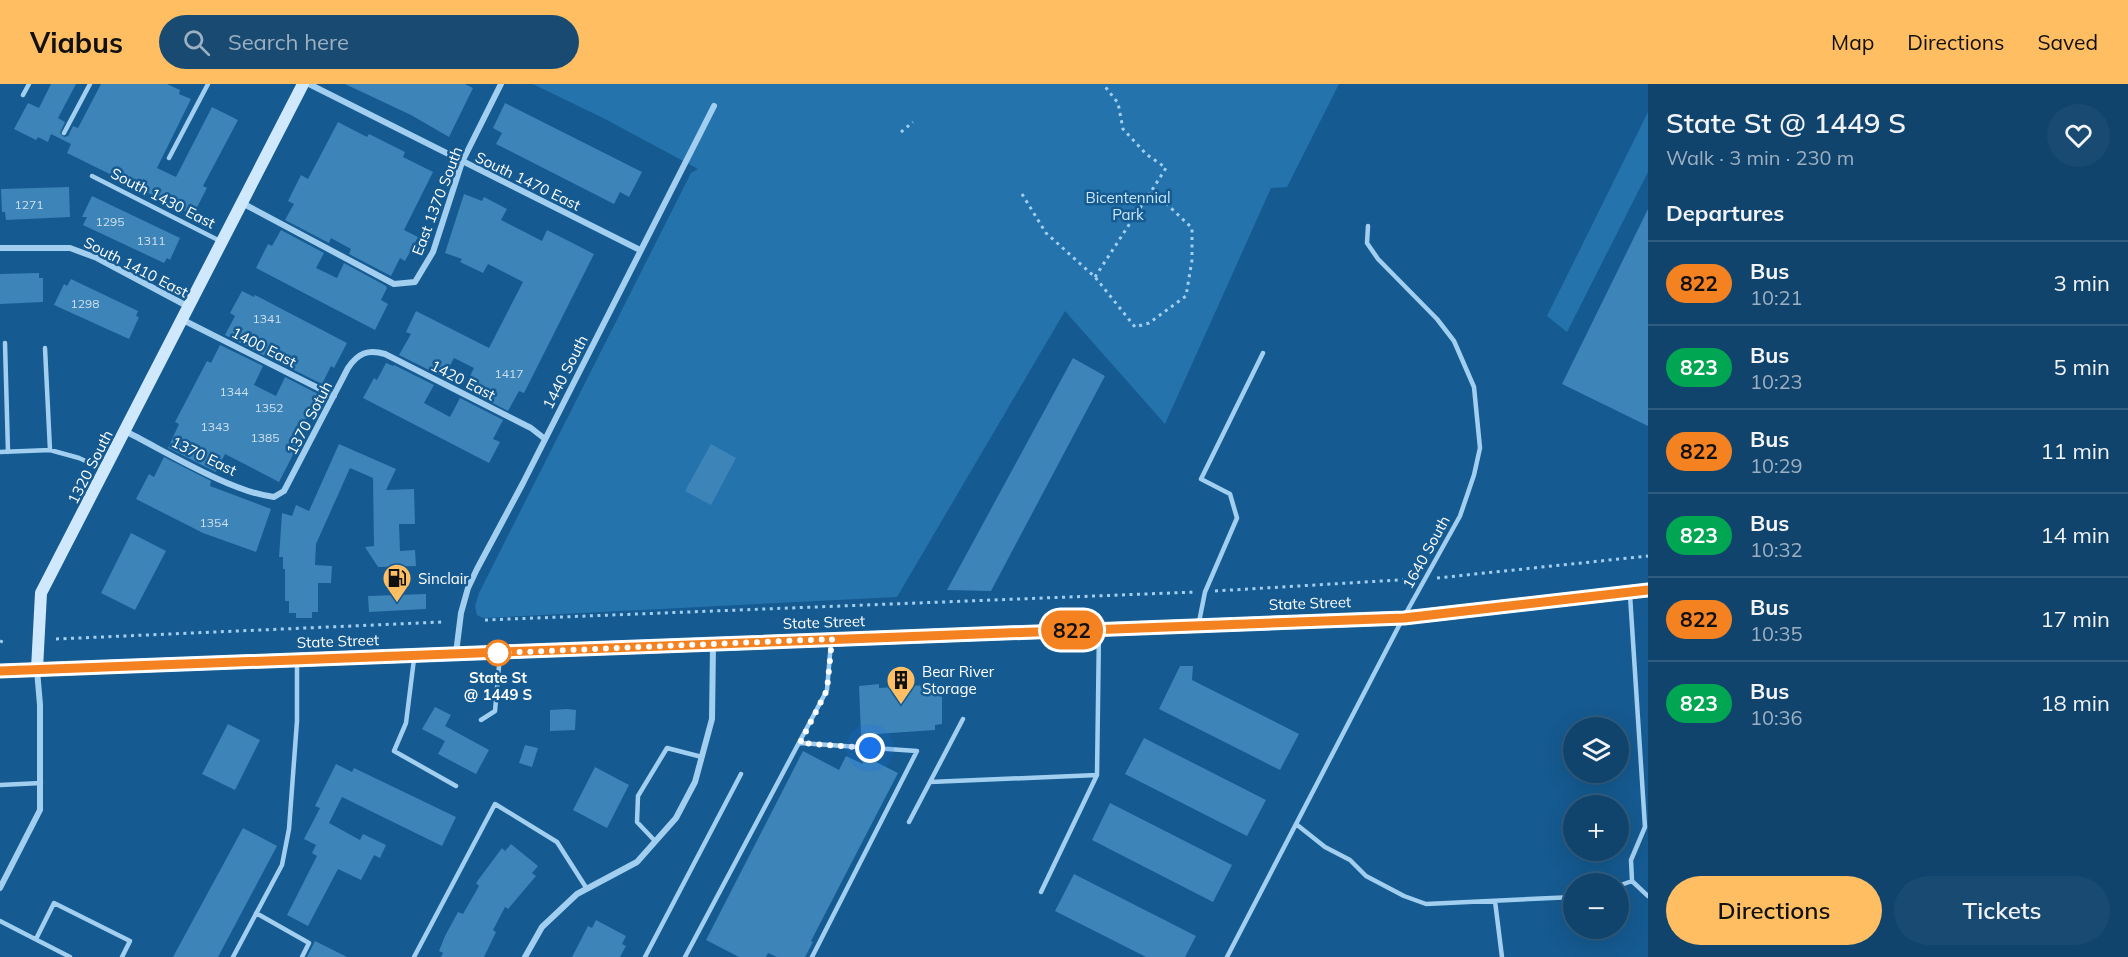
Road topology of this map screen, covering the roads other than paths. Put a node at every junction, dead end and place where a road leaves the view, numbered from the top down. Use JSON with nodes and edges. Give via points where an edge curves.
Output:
{"nodes":[{"id":1,"x":29,"y":84,"type":"edge"},
{"id":2,"x":90,"y":84,"type":"edge"},
{"id":3,"x":208,"y":84,"type":"edge"},
{"id":4,"x":303,"y":84,"type":"edge"},
{"id":5,"x":309,"y":84,"type":"edge"},
{"id":6,"x":501,"y":84,"type":"edge"},
{"id":7,"x":23,"y":95,"type":"dead end"},
{"id":8,"x":714,"y":106,"type":"dead end"},
{"id":9,"x":64,"y":133,"type":"dead end"},
{"id":10,"x":170,"y":158,"type":"dead end"},
{"id":11,"x":462,"y":162,"type":"junction"},
{"id":12,"x":92,"y":176,"type":"dead end"},
{"id":13,"x":242,"y":203,"type":"junction"},
{"id":14,"x":1368,"y":226,"type":"dead end"},
{"id":15,"x":223,"y":242,"type":"junction"},
{"id":16,"x":0,"y":248,"type":"edge"},
{"id":17,"x":640,"y":250,"type":"junction"},
{"id":18,"x":189,"y":307,"type":"junction"},
{"id":19,"x":183,"y":320,"type":"junction"},
{"id":20,"x":5,"y":343,"type":"dead end"},
{"id":21,"x":45,"y":348,"type":"dead end"},
{"id":22,"x":366,"y":352,"type":"joint"},
{"id":23,"x":1263,"y":353,"type":"dead end"},
{"id":24,"x":334,"y":396,"type":"junction"},
{"id":25,"x":125,"y":431,"type":"junction"},
{"id":26,"x":545,"y":439,"type":"junction"},
{"id":27,"x":50,"y":450,"type":"junction"},
{"id":28,"x":0,"y":452,"type":"edge"},
{"id":29,"x":8,"y":452,"type":"junction"},
{"id":30,"x":105,"y":470,"type":"junction"},
{"id":31,"x":274,"y":497,"type":"joint"},
{"id":32,"x":1648,"y":590,"type":"edge"},
{"id":33,"x":1630,"y":592,"type":"junction"},
{"id":34,"x":1404,"y":618,"type":"junction"},
{"id":35,"x":1199,"y":625,"type":"junction"},
{"id":36,"x":1099,"y":629,"type":"junction"},
{"id":37,"x":832,"y":639,"type":"junction"},
{"id":38,"x":713,"y":645,"type":"junction"},
{"id":39,"x":500,"y":653,"type":"junction"},
{"id":40,"x":456,"y":654,"type":"junction"},
{"id":41,"x":414,"y":656,"type":"junction"},
{"id":42,"x":297,"y":661,"type":"junction"},
{"id":43,"x":37,"y":669,"type":"junction"},
{"id":44,"x":0,"y":671,"type":"edge"},
{"id":45,"x":963,"y":719,"type":"dead end"},
{"id":46,"x":481,"y":720,"type":"dead end"},
{"id":47,"x":1648,"y":737,"type":"edge"},
{"id":48,"x":1639,"y":738,"type":"junction"},
{"id":49,"x":800,"y":743,"type":"junction"},
{"id":50,"x":702,"y":757,"type":"junction"},
{"id":51,"x":741,"y":774,"type":"dead end"},
{"id":52,"x":1097,"y":775,"type":"junction"},
{"id":53,"x":930,"y":782,"type":"junction"},
{"id":54,"x":41,"y":783,"type":"junction"},
{"id":55,"x":0,"y":785,"type":"edge"},
{"id":56,"x":456,"y":786,"type":"dead end"},
{"id":57,"x":909,"y":822,"type":"dead end"},
{"id":58,"x":1296,"y":824,"type":"junction"},
{"id":59,"x":655,"y":841,"type":"junction"},
{"id":60,"x":1632,"y":881,"type":"junction"},
{"id":61,"x":1629,"y":882,"type":"edge"},
{"id":62,"x":0,"y":888,"type":"edge"},
{"id":63,"x":587,"y":889,"type":"junction"},
{"id":64,"x":1041,"y":892,"type":"dead end"},
{"id":65,"x":1648,"y":896,"type":"edge"},
{"id":66,"x":1563,"y":898,"type":"edge"},
{"id":67,"x":1495,"y":901,"type":"junction"},
{"id":68,"x":256,"y":913,"type":"junction"},
{"id":69,"x":0,"y":921,"type":"edge"},
{"id":70,"x":36,"y":939,"type":"junction"},
{"id":71,"x":70,"y":957,"type":"edge"},
{"id":72,"x":122,"y":957,"type":"edge"},
{"id":73,"x":233,"y":957,"type":"edge"},
{"id":74,"x":302,"y":957,"type":"edge"},
{"id":75,"x":414,"y":957,"type":"edge"},
{"id":76,"x":525,"y":957,"type":"edge"},
{"id":77,"x":645,"y":957,"type":"edge"},
{"id":78,"x":685,"y":957,"type":"edge"},
{"id":79,"x":812,"y":957,"type":"edge"},
{"id":80,"x":1227,"y":957,"type":"edge"},
{"id":81,"x":1502,"y":957,"type":"edge"}],
"edges":[{"from":1,"to":7,"type":"lane"},
{"from":2,"to":9,"type":"lane"},
{"from":3,"to":10,"type":"lane"},
{"from":4,"to":13,"type":"street","name":"1320 South"},
{"from":5,"to":11,"type":"street","name":"South 1470 East"},
{"from":6,"to":11,"type":"street","name":"East 1370 South"},
{"from":8,"to":17,"type":"street","name":"1440 South"},
{"from":11,"to":13,"type":"street","name":"East 1370 South","via":[[433,252],[415,282],[394,284]]},
{"from":11,"to":17,"type":"street","name":"South 1470 East"},
{"from":12,"to":15,"type":"lane","name":"South 1430 East"},
{"from":13,"to":15,"type":"street","name":"1320 South"},
{"from":14,"to":34,"type":"lane","name":"1640 South","via":[[1367,243],[1378,259],[1454,341],[1474,387],[1480,448],[1460,516]]},
{"from":15,"to":18,"type":"street","name":"1320 South"},
{"from":16,"to":18,"type":"street","name":"South 1410 East","via":[[70,248],[98,258]]},
{"from":17,"to":26,"type":"street","name":"1440 South"},
{"from":18,"to":19,"type":"street","name":"1320 South"},
{"from":19,"to":24,"type":"street","name":"1400 East"},
{"from":19,"to":25,"type":"street","name":"1320 South"},
{"from":20,"to":29,"type":"lane"},
{"from":21,"to":27,"type":"lane"},
{"from":22,"to":24,"type":"street","name":"1370 Sotuh","via":[[354,360]]},
{"from":22,"to":26,"type":"street","name":"1420 East","via":[[385,354],[531,428]]},
{"from":23,"to":35,"type":"lane","via":[[1201,479],[1230,494],[1237,518],[1205,592]]},
{"from":24,"to":31,"type":"street","name":"1370 Sotuh","via":[[284,491]]},
{"from":25,"to":30,"type":"street","name":"1320 South"},
{"from":25,"to":31,"type":"street","name":"1370 East","via":[[223,481]]},
{"from":26,"to":40,"type":"street","name":"1440 South","via":[[468,588]]},
{"from":27,"to":29,"type":"lane"},
{"from":27,"to":30,"type":"lane"},
{"from":28,"to":29,"type":"lane"},
{"from":30,"to":43,"type":"street","name":"1320 South","via":[[41,593]]},
{"from":32,"to":33,"type":"main road","name":"State Street"},
{"from":33,"to":34,"type":"main road","name":"State Street"},
{"from":33,"to":48,"type":"lane"},
{"from":34,"to":35,"type":"main road","name":"State Street"},
{"from":34,"to":58,"type":"lane","name":"1640 South"},
{"from":35,"to":36,"type":"main road","name":"State Street"},
{"from":36,"to":37,"type":"main road","name":"State Street"},
{"from":36,"to":52,"type":"lane"},
{"from":37,"to":38,"type":"main road","name":"State Street"},
{"from":37,"to":49,"type":"lane","via":[[827,690]]},
{"from":38,"to":39,"type":"main road","name":"State Street"},
{"from":38,"to":50,"type":"street","via":[[712,719]]},
{"from":39,"to":40,"type":"main road","name":"State Street"},
{"from":39,"to":46,"type":"lane","via":[[495,711]]},
{"from":40,"to":41,"type":"main road","name":"State Street"},
{"from":41,"to":42,"type":"main road","name":"State Street"},
{"from":41,"to":56,"type":"lane","via":[[406,723],[394,751]]},
{"from":42,"to":43,"type":"main road","name":"State Street"},
{"from":42,"to":68,"type":"lane","via":[[289,829],[282,865]]},
{"from":43,"to":44,"type":"main road","name":"State Street"},
{"from":43,"to":54,"type":"street","name":"1320 South"},
{"from":45,"to":53,"type":"lane"},
{"from":47,"to":48,"type":"lane"},
{"from":48,"to":60,"type":"lane","via":[[1644,827],[1631,860]]},
{"from":49,"to":78,"type":"lane"},
{"from":49,"to":79,"type":"lane","via":[[917,751]]},
{"from":50,"to":59,"type":"street","via":[[695,782],[676,818]]},
{"from":50,"to":59,"type":"lane","via":[[667,748],[638,796],[637,822]]},
{"from":51,"to":77,"type":"lane"},
{"from":52,"to":53,"type":"lane"},
{"from":52,"to":64,"type":"lane"},
{"from":53,"to":57,"type":"lane"},
{"from":54,"to":55,"type":"lane"},
{"from":54,"to":62,"type":"street","name":"1320 South","via":[[40,810]]},
{"from":58,"to":67,"type":"lane","via":[[1325,847],[1350,860],[1366,876],[1404,896],[1426,904]]},
{"from":58,"to":80,"type":"lane","name":"1640 South"},
{"from":59,"to":63,"type":"street","via":[[637,862]]},
{"from":60,"to":61,"type":"lane"},
{"from":60,"to":65,"type":"lane"},
{"from":63,"to":75,"type":"lane","via":[[557,842],[495,804]]},
{"from":63,"to":76,"type":"street","via":[[542,927]]},
{"from":66,"to":67,"type":"lane"},
{"from":67,"to":81,"type":"lane"},
{"from":68,"to":73,"type":"lane"},
{"from":68,"to":74,"type":"lane","via":[[309,943]]},
{"from":69,"to":70,"type":"lane"},
{"from":70,"to":71,"type":"lane"},
{"from":70,"to":72,"type":"lane","via":[[54,903],[130,941]]}]}
